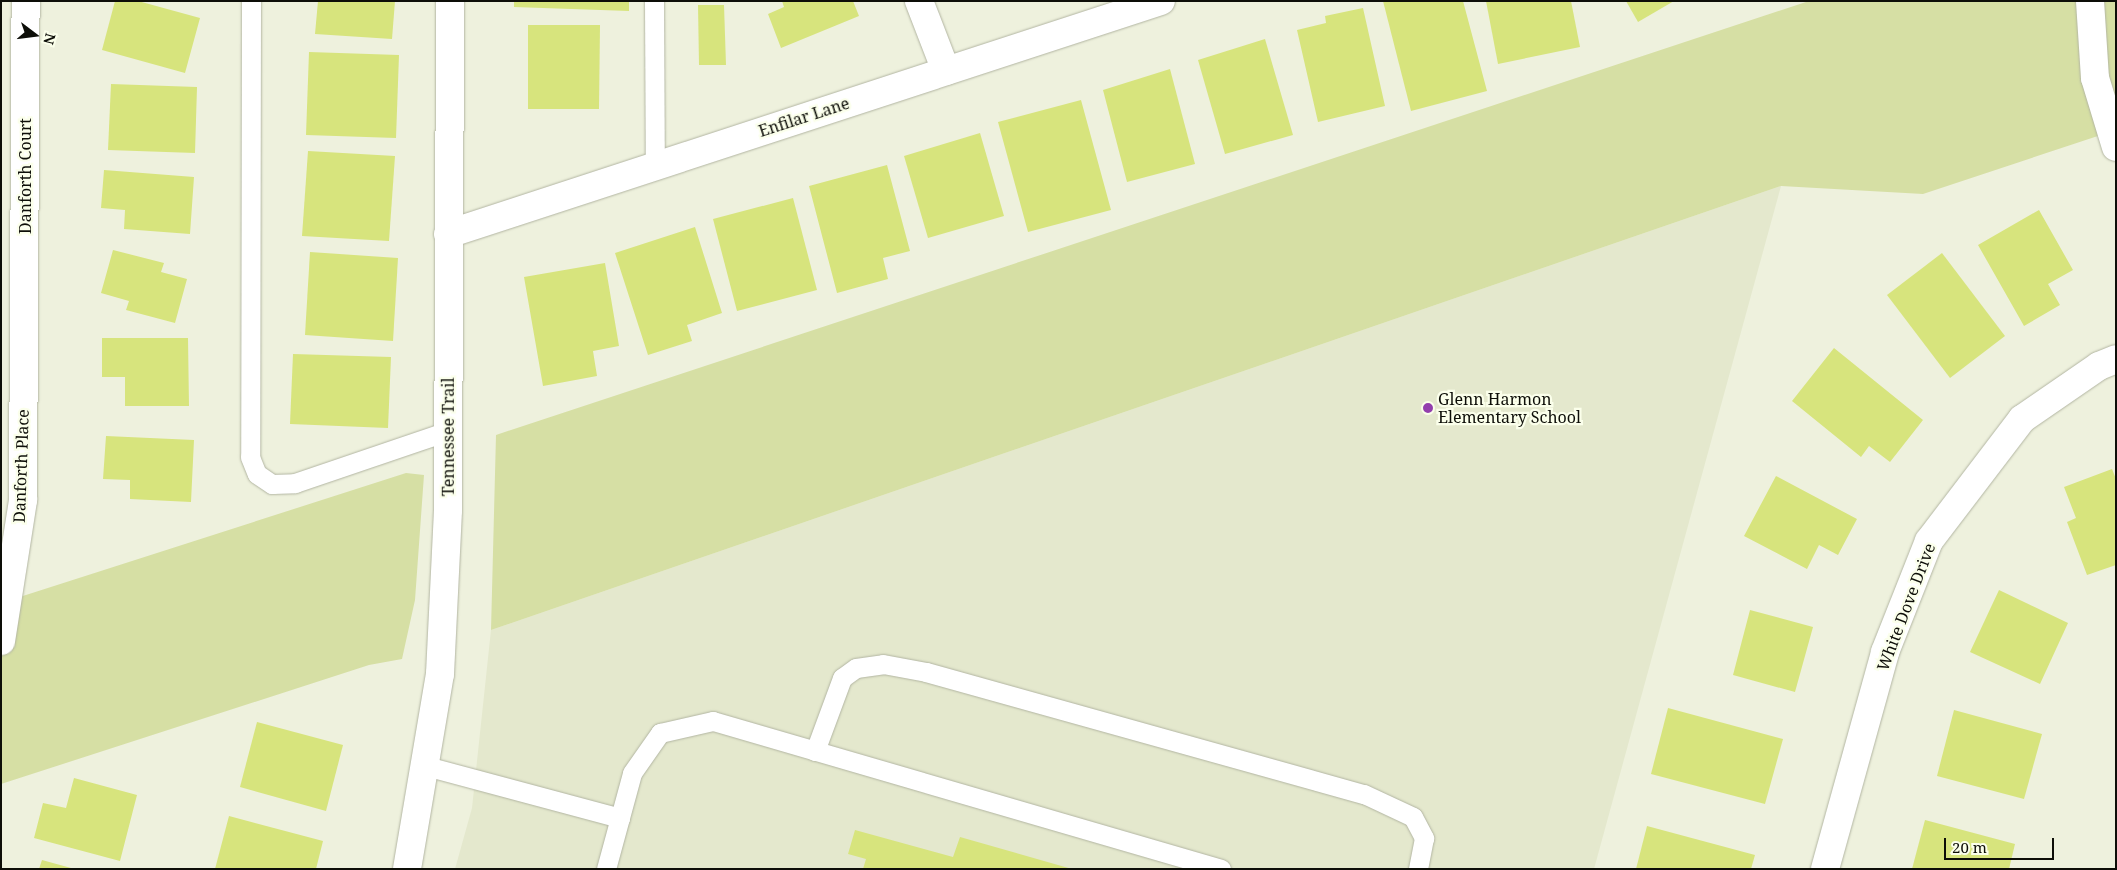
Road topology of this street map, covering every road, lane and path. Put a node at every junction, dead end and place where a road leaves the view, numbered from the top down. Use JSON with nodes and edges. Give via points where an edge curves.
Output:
{"nodes":[{"id":1,"x":26,"y":1,"type":"edge"},
{"id":2,"x":252,"y":1,"type":"edge"},
{"id":3,"x":450,"y":1,"type":"edge"},
{"id":4,"x":654,"y":1,"type":"edge"},
{"id":5,"x":919,"y":1,"type":"edge"},
{"id":6,"x":1161,"y":1,"type":"edge"},
{"id":7,"x":2090,"y":1,"type":"edge"},
{"id":8,"x":946,"y":71,"type":"junction"},
{"id":9,"x":2116,"y":147,"type":"edge"},
{"id":10,"x":655,"y":165,"type":"junction"},
{"id":11,"x":448,"y":234,"type":"junction"},
{"id":12,"x":12,"y":351,"type":"edge"},
{"id":13,"x":2116,"y":359,"type":"edge"},
{"id":14,"x":448,"y":431,"type":"junction"},
{"id":15,"x":1,"y":641,"type":"edge"},
{"id":16,"x":815,"y":751,"type":"junction"},
{"id":17,"x":426,"y":766,"type":"junction"},
{"id":18,"x":620,"y":818,"type":"junction"},
{"id":19,"x":408,"y":869,"type":"edge"},
{"id":20,"x":606,"y":869,"type":"edge"},
{"id":21,"x":1221,"y":869,"type":"edge"},
{"id":22,"x":1418,"y":869,"type":"edge"},
{"id":23,"x":1825,"y":869,"type":"edge"}],
"edges":[{"from":1,"to":12,"type":"street","name":"Danforth Court"},
{"from":2,"to":14,"type":"lane","via":[[250,448],[257,474],[272,484],[295,483]]},
{"from":3,"to":11,"type":"street","name":"Tennessee Trail"},
{"from":4,"to":10,"type":"lane"},
{"from":5,"to":8,"type":"street"},
{"from":6,"to":8,"type":"street","name":"Enfilar Lane"},
{"from":7,"to":9,"type":"street","via":[[2095,78]]},
{"from":8,"to":10,"type":"street","name":"Enfilar Lane"},
{"from":10,"to":11,"type":"street","name":"Enfilar Lane"},
{"from":11,"to":14,"type":"street","name":"Tennessee Trail"},
{"from":12,"to":15,"type":"street","name":"Danforth Place","via":[[23,500]]},
{"from":13,"to":23,"type":"street","name":"White Dove Drive","via":[[2099,366],[2022,419],[1930,542],[1885,652]]},
{"from":14,"to":17,"type":"street","name":"Tennessee Trail","via":[[448,510],[440,674]]},
{"from":16,"to":18,"type":"lane","via":[[712,721],[660,733],[632,774]]},
{"from":16,"to":21,"type":"lane"},
{"from":16,"to":22,"type":"lane","via":[[842,678],[856,668],[883,664],[926,672],[1364,794],[1413,818],[1424,838]]},
{"from":17,"to":18,"type":"lane"},
{"from":17,"to":19,"type":"street","name":"Tennessee Trail"},
{"from":18,"to":20,"type":"lane"}]}
